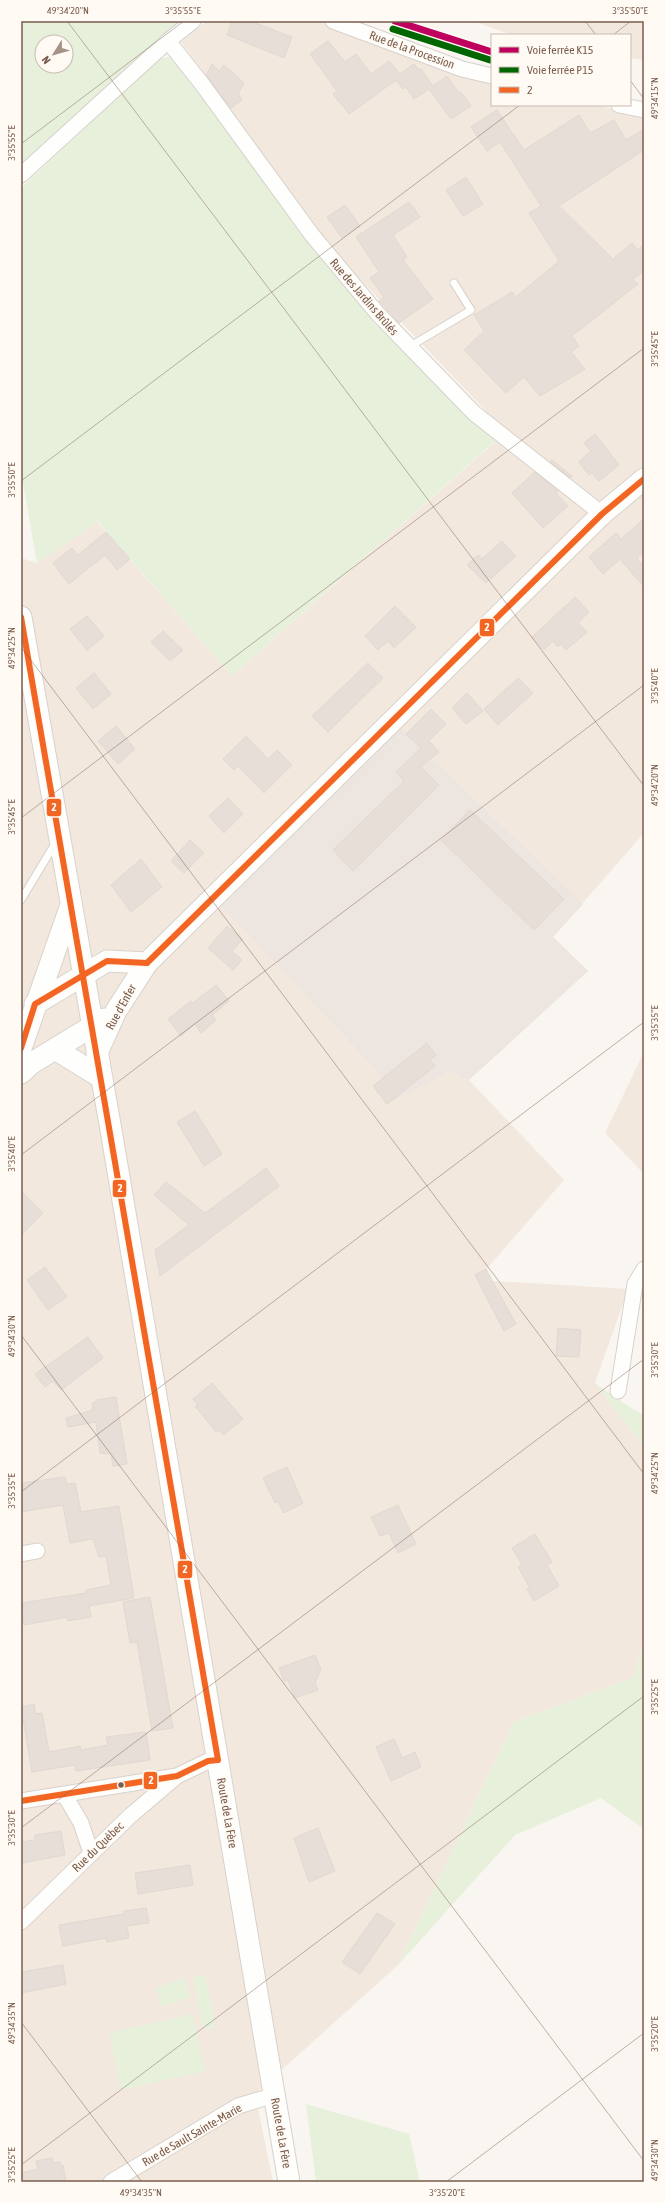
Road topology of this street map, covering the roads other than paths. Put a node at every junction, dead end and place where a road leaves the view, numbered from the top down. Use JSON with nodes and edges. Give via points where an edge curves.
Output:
{"nodes":[{"id":1,"x":192,"y":21,"type":"edge"},
{"id":2,"x":333,"y":21,"type":"edge"},
{"id":3,"x":168,"y":41,"type":"junction"},
{"id":4,"x":491,"y":76,"type":"edge"},
{"id":5,"x":624,"y":106,"type":"edge"},
{"id":6,"x":644,"y":110,"type":"edge"},
{"id":7,"x":21,"y":174,"type":"edge"},
{"id":8,"x":454,"y":283,"type":"dead end"},
{"id":9,"x":409,"y":348,"type":"junction"},
{"id":10,"x":644,"y":479,"type":"edge"},
{"id":11,"x":602,"y":514,"type":"junction"},
{"id":12,"x":21,"y":617,"type":"edge"},
{"id":13,"x":60,"y":837,"type":"junction"},
{"id":14,"x":21,"y":900,"type":"edge"},
{"id":15,"x":72,"y":905,"type":"junction"},
{"id":16,"x":77,"y":938,"type":"junction"},
{"id":17,"x":107,"y":961,"type":"junction"},
{"id":18,"x":147,"y":963,"type":"junction"},
{"id":19,"x":84,"y":975,"type":"junction"},
{"id":20,"x":35,"y":1004,"type":"junction"},
{"id":21,"x":116,"y":1012,"type":"junction"},
{"id":22,"x":93,"y":1026,"type":"junction"},
{"id":23,"x":21,"y":1048,"type":"edge"},
{"id":24,"x":55,"y":1049,"type":"junction"},
{"id":25,"x":97,"y":1052,"type":"junction"},
{"id":26,"x":21,"y":1073,"type":"edge"},
{"id":27,"x":102,"y":1078,"type":"junction"},
{"id":28,"x":644,"y":1269,"type":"edge"},
{"id":29,"x":618,"y":1391,"type":"dead end"},
{"id":30,"x":37,"y":1551,"type":"dead end"},
{"id":31,"x":21,"y":1554,"type":"edge"},
{"id":32,"x":218,"y":1760,"type":"junction"},
{"id":33,"x":177,"y":1776,"type":"junction"},
{"id":34,"x":64,"y":1794,"type":"junction"},
{"id":35,"x":21,"y":1801,"type":"edge"},
{"id":36,"x":91,"y":1853,"type":"junction"},
{"id":37,"x":21,"y":1922,"type":"edge"},
{"id":38,"x":275,"y":2095,"type":"junction"},
{"id":39,"x":112,"y":2182,"type":"edge"},
{"id":40,"x":289,"y":2182,"type":"edge"}],
"edges":[{"from":1,"to":3,"type":"street"},
{"from":2,"to":4,"type":"street","name":"Rue de la Procession","via":[[462,69]]},
{"from":3,"to":7,"type":"street"},
{"from":3,"to":9,"type":"street","name":"Rue des Jardins Brûlés","via":[[325,251]]},
{"from":5,"to":6,"type":"street"},
{"from":8,"to":9,"type":"lane","via":[[471,310]]},
{"from":9,"to":11,"type":"street","name":"Rue des Jardins Brûlés","via":[[491,427]]},
{"from":10,"to":11,"type":"main road","name":"Rue d'Enfer"},
{"from":11,"to":18,"type":"main road","name":"Rue d'Enfer"},
{"from":12,"to":13,"type":"main road","name":"Route de La Fère"},
{"from":13,"to":14,"type":"lane"},
{"from":13,"to":15,"type":"main road","name":"Route de La Fère"},
{"from":15,"to":16,"type":"main road","name":"Route de La Fère"},
{"from":15,"to":20,"type":"main road"},
{"from":16,"to":17,"type":"main road"},
{"from":16,"to":19,"type":"main road","name":"Route de La Fère"},
{"from":17,"to":18,"type":"main road"},
{"from":17,"to":19,"type":"main road"},
{"from":18,"to":21,"type":"main road","name":"Rue d'Enfer"},
{"from":19,"to":20,"type":"main road"},
{"from":19,"to":22,"type":"main road","name":"Route de La Fère"},
{"from":20,"to":23,"type":"main road"},
{"from":21,"to":22,"type":"main road"},
{"from":21,"to":25,"type":"main road","name":"Rue d'Enfer"},
{"from":22,"to":24,"type":"main road"},
{"from":22,"to":25,"type":"main road","name":"Route de La Fère"},
{"from":24,"to":26,"type":"main road"},
{"from":24,"to":27,"type":"main road"},
{"from":25,"to":27,"type":"main road","name":"Route de La Fère"},
{"from":27,"to":32,"type":"main road","name":"Route de La Fère"},
{"from":28,"to":29,"type":"street","via":[[635,1284]]},
{"from":30,"to":31,"type":"street"},
{"from":32,"to":33,"type":"street","via":[[208,1761]]},
{"from":32,"to":38,"type":"main road","name":"Route de La Fère"},
{"from":33,"to":34,"type":"street"},
{"from":33,"to":36,"type":"street","name":"Rue du Québec"},
{"from":34,"to":35,"type":"street"},
{"from":34,"to":36,"type":"street","via":[[81,1823]]},
{"from":36,"to":37,"type":"street","name":"Rue du Québec"},
{"from":38,"to":39,"type":"street","name":"Rue de Sault Sainte-Marie","via":[[238,2106]]},
{"from":38,"to":40,"type":"main road","name":"Route de La Fère"}]}
